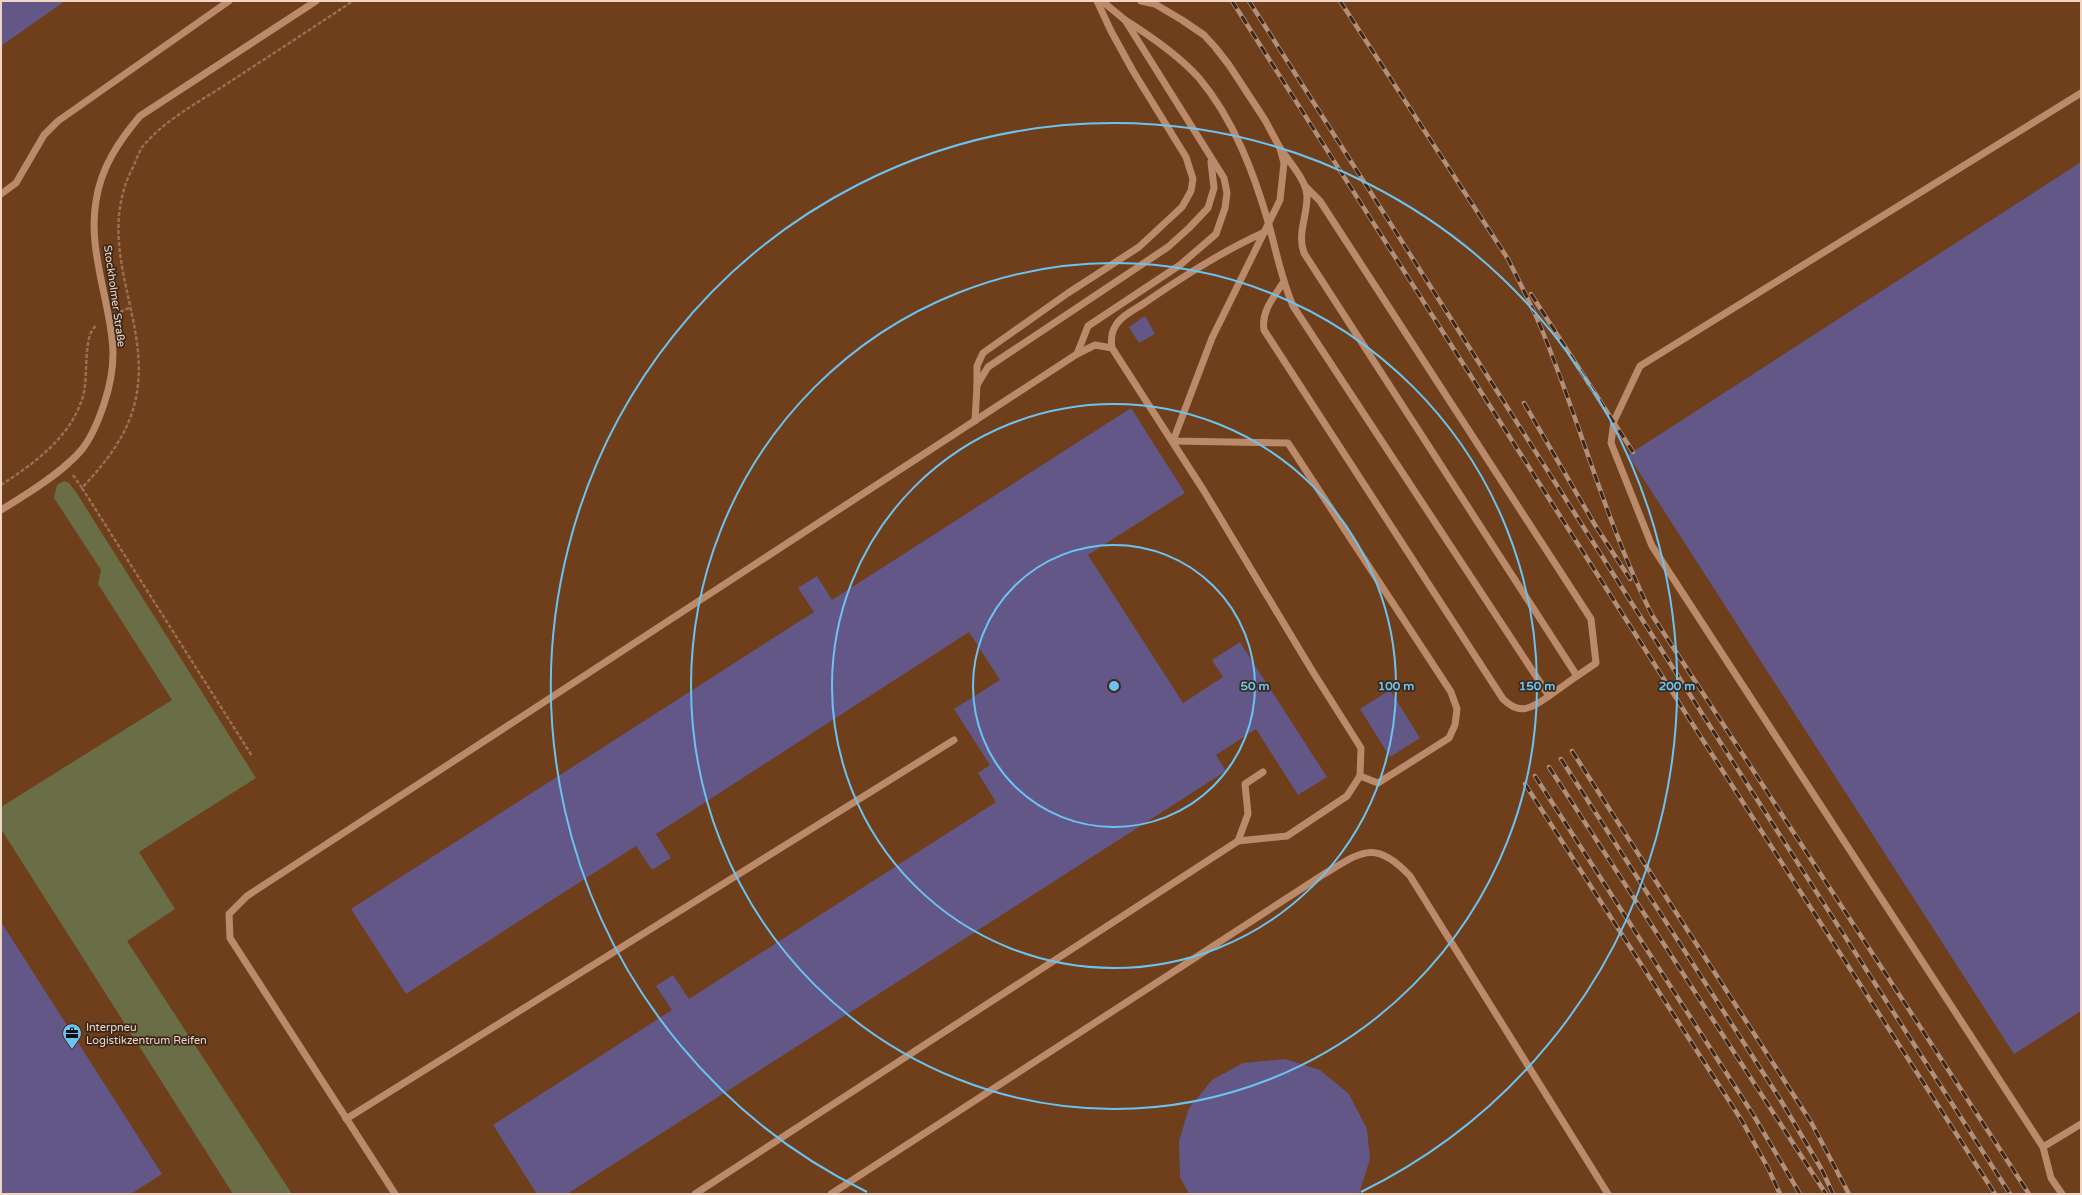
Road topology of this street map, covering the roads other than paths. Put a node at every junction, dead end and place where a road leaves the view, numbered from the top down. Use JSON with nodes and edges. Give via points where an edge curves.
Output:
{"nodes":[{"id":1,"x":229,"y":1,"type":"edge"},
{"id":2,"x":316,"y":1,"type":"edge"},
{"id":3,"x":1097,"y":1,"type":"edge"},
{"id":4,"x":1102,"y":1,"type":"edge"},
{"id":5,"x":1141,"y":1,"type":"edge"},
{"id":6,"x":1125,"y":20,"type":"junction"},
{"id":7,"x":2081,"y":93,"type":"edge"},
{"id":8,"x":1280,"y":148,"type":"junction"},
{"id":9,"x":1208,"y":152,"type":"junction"},
{"id":10,"x":1304,"y":185,"type":"junction"},
{"id":11,"x":1,"y":194,"type":"edge"},
{"id":12,"x":1267,"y":229,"type":"junction"},
{"id":13,"x":1282,"y":283,"type":"junction"},
{"id":14,"x":1112,"y":348,"type":"junction"},
{"id":15,"x":1078,"y":354,"type":"junction"},
{"id":16,"x":977,"y":385,"type":"junction"},
{"id":17,"x":975,"y":421,"type":"junction"},
{"id":18,"x":1173,"y":441,"type":"junction"},
{"id":19,"x":1,"y":510,"type":"edge"},
{"id":20,"x":1577,"y":676,"type":"junction"},
{"id":21,"x":1549,"y":696,"type":"junction"},
{"id":22,"x":954,"y":740,"type":"dead end"},
{"id":23,"x":1263,"y":772,"type":"dead end"},
{"id":24,"x":1360,"y":776,"type":"junction"},
{"id":25,"x":1238,"y":841,"type":"junction"},
{"id":26,"x":346,"y":1119,"type":"junction"},
{"id":27,"x":2081,"y":1124,"type":"edge"},
{"id":28,"x":2043,"y":1147,"type":"junction"},
{"id":29,"x":396,"y":1194,"type":"edge"},
{"id":30,"x":695,"y":1194,"type":"edge"},
{"id":31,"x":831,"y":1194,"type":"edge"},
{"id":32,"x":1608,"y":1194,"type":"edge"},
{"id":33,"x":2062,"y":1194,"type":"edge"}],
"edges":[{"from":1,"to":11,"type":"street","via":[[58,121],[44,135],[16,183]]},
{"from":2,"to":19,"type":"street","name":"Stockholmer Straße","via":[[140,116],[108,160],[100,182],[95,225],[98,263],[112,340],[110,383],[100,416],[83,448],[67,464]]},
{"from":3,"to":16,"type":"street","via":[[1133,71],[1186,156],[1193,179],[1191,191],[1182,207],[1138,247],[983,353],[977,366]]},
{"from":4,"to":6,"type":"street"},
{"from":5,"to":8,"type":"street","via":[[1155,4],[1182,20],[1209,41],[1229,65]]},
{"from":6,"to":9,"type":"street"},
{"from":6,"to":12,"type":"street","via":[[1148,34],[1198,77],[1216,102],[1251,169]]},
{"from":7,"to":28,"type":"street","via":[[1640,366],[1614,421],[1611,443],[1652,546]]},
{"from":8,"to":10,"type":"street"},
{"from":8,"to":12,"type":"street","via":[[1284,163],[1280,200]]},
{"from":9,"to":15,"type":"street","via":[[1224,178],[1227,193],[1222,221],[1216,234],[1180,265],[1088,326]]},
{"from":9,"to":16,"type":"street","via":[[1214,188],[1208,208],[1189,228],[1168,247],[988,367]]},
{"from":10,"to":20,"type":"street","via":[[1307,196],[1300,243],[1304,253]]},
{"from":10,"to":20,"type":"street","via":[[1320,202],[1591,618],[1596,664]]},
{"from":12,"to":13,"type":"street"},
{"from":12,"to":14,"type":"street","via":[[1170,285],[1125,316],[1115,326],[1111,338]]},
{"from":12,"to":18,"type":"street","via":[[1212,338]]},
{"from":13,"to":21,"type":"street","via":[[1293,306]]},
{"from":13,"to":21,"type":"street","via":[[1264,313],[1264,330],[1503,699],[1510,706],[1521,709],[1537,705]]},
{"from":14,"to":15,"type":"street","via":[[1095,345]]},
{"from":14,"to":18,"type":"street"},
{"from":15,"to":17,"type":"street"},
{"from":16,"to":17,"type":"street"},
{"from":17,"to":26,"type":"street","via":[[253,892],[229,914],[230,938]]},
{"from":18,"to":24,"type":"street","via":[[1361,748]]},
{"from":18,"to":24,"type":"street","via":[[1288,443],[1451,692],[1457,709],[1455,725],[1449,738],[1378,783]]},
{"from":20,"to":21,"type":"street"},
{"from":22,"to":26,"type":"street"},
{"from":23,"to":25,"type":"street","via":[[1245,784],[1248,814]]},
{"from":24,"to":25,"type":"street","via":[[1347,796],[1287,836]]},
{"from":25,"to":30,"type":"street"},
{"from":26,"to":29,"type":"street"},
{"from":27,"to":28,"type":"street"},
{"from":28,"to":33,"type":"street","via":[[2051,1178]]},
{"from":31,"to":32,"type":"street","via":[[1321,876],[1354,857],[1376,852],[1386,855],[1410,876]]}]}
